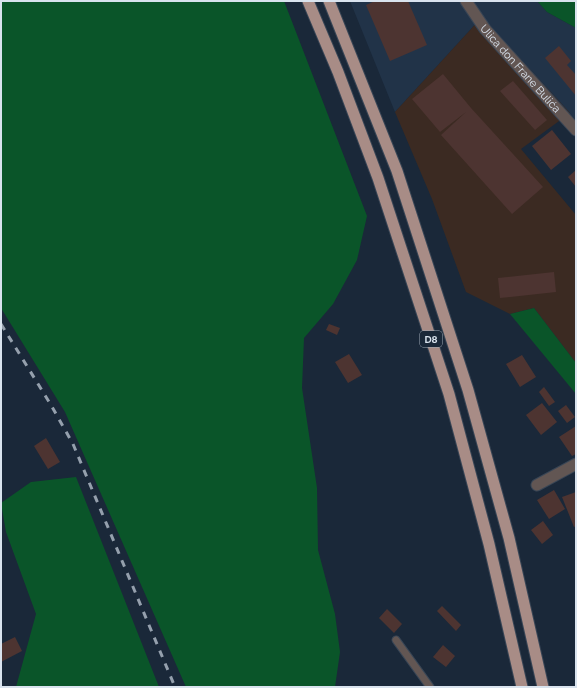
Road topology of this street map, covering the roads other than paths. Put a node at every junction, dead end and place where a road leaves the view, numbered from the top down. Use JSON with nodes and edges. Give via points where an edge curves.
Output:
{"nodes":[{"id":1,"x":308,"y":1,"type":"edge"},
{"id":2,"x":329,"y":1,"type":"edge"},
{"id":3,"x":466,"y":2,"type":"edge"},
{"id":4,"x":576,"y":130,"type":"edge"},
{"id":5,"x":576,"y":464,"type":"edge"},
{"id":6,"x":537,"y":485,"type":"dead end"},
{"id":7,"x":396,"y":640,"type":"dead end"},
{"id":8,"x":430,"y":687,"type":"edge"},
{"id":9,"x":522,"y":687,"type":"edge"},
{"id":10,"x":543,"y":687,"type":"edge"}],
"edges":[{"from":1,"to":9,"type":"highway","number":"D8","via":[[378,178],[449,394],[489,544]]},
{"from":2,"to":10,"type":"highway","number":"D8","via":[[397,171],[468,390],[509,538]]},
{"from":3,"to":4,"type":"street","name":"Ulica don Frane Bulića","via":[[485,29]]},
{"from":5,"to":6,"type":"street"},
{"from":7,"to":8,"type":"lane"}]}
